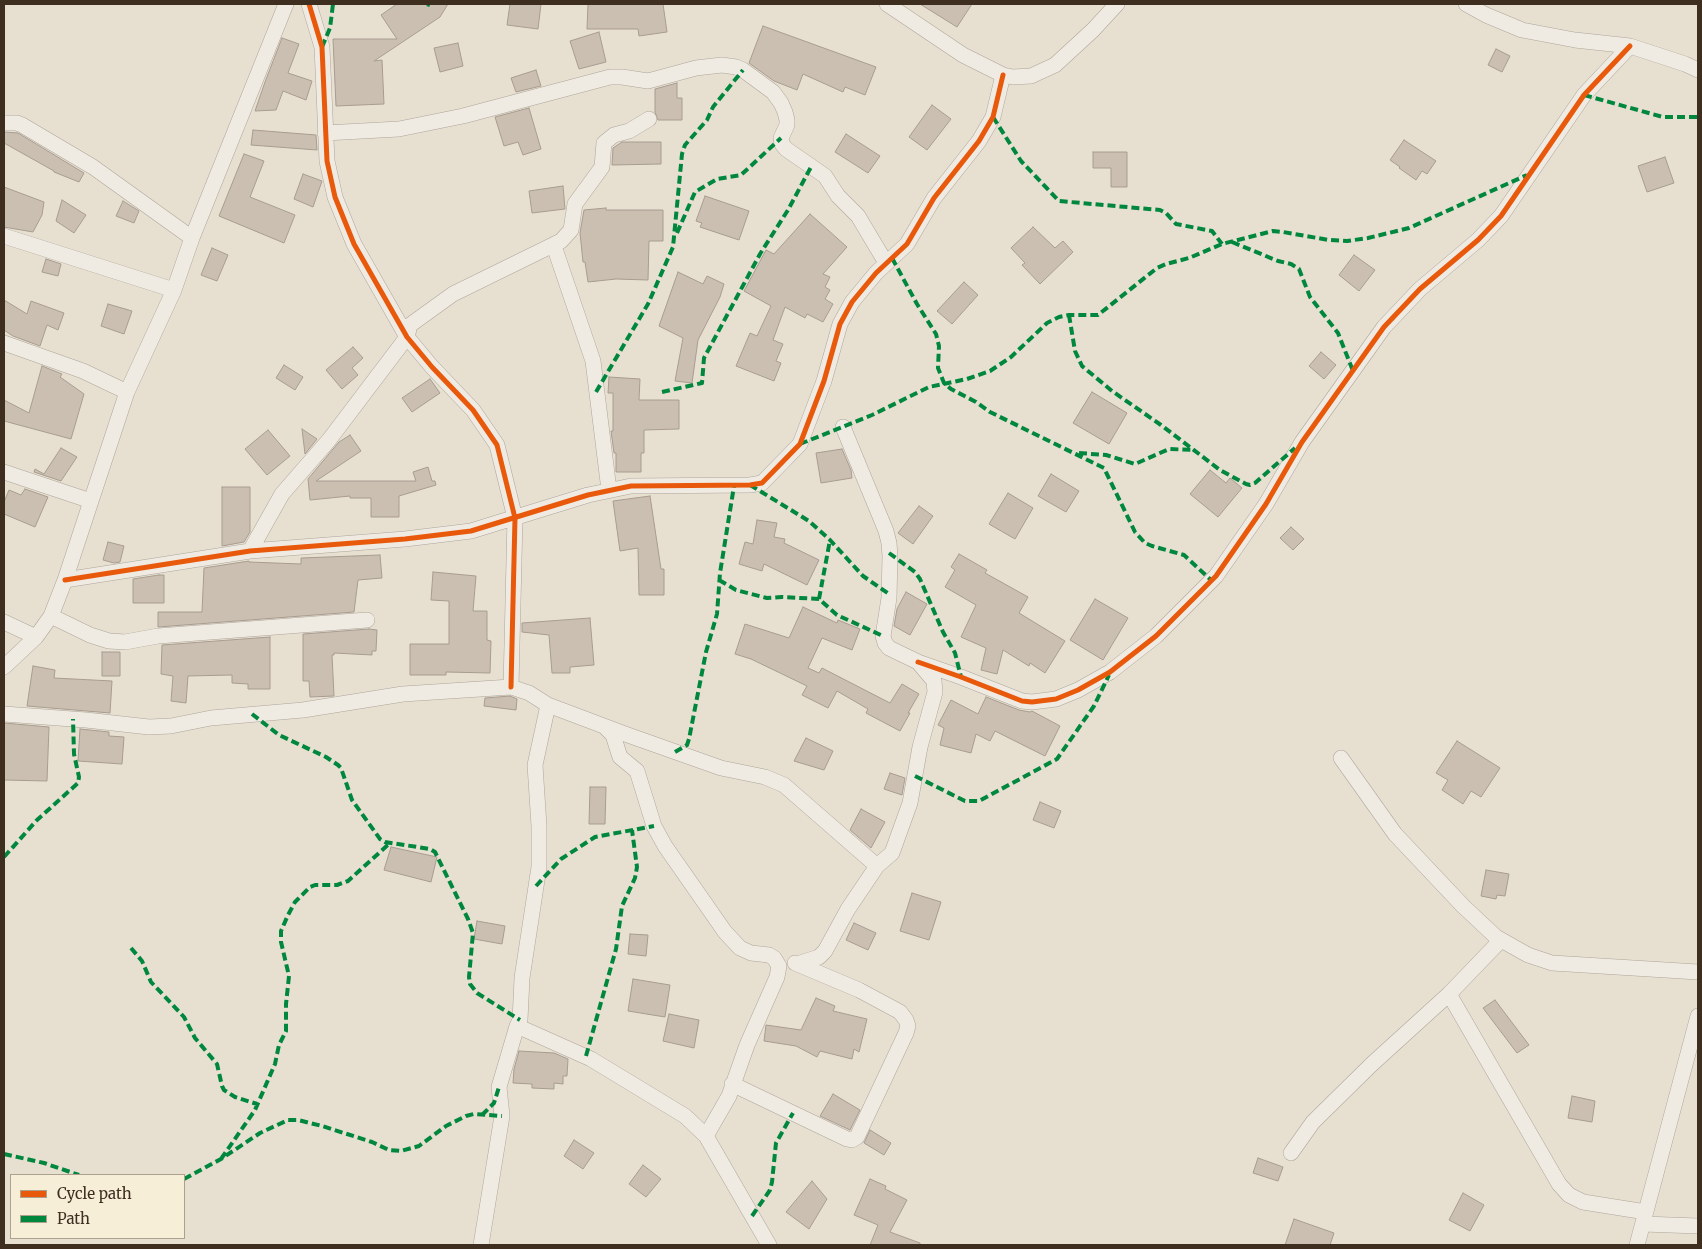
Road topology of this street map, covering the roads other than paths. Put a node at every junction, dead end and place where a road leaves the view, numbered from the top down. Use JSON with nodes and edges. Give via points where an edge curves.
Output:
{"nodes":[{"id":1,"x":286,"y":4,"type":"edge"},
{"id":2,"x":309,"y":4,"type":"edge"},
{"id":3,"x":887,"y":4,"type":"edge"},
{"id":4,"x":1117,"y":4,"type":"edge"},
{"id":5,"x":1466,"y":4,"type":"edge"},
{"id":6,"x":1630,"y":46,"type":"junction"},
{"id":7,"x":1698,"y":70,"type":"edge"},
{"id":8,"x":1003,"y":75,"type":"junction"},
{"id":9,"x":649,"y":119,"type":"dead end"},
{"id":10,"x":4,"y":123,"type":"edge"},
{"id":11,"x":326,"y":133,"type":"junction"},
{"id":12,"x":4,"y":236,"type":"edge"},
{"id":13,"x":192,"y":238,"type":"junction"},
{"id":14,"x":554,"y":246,"type":"junction"},
{"id":15,"x":886,"y":263,"type":"junction"},
{"id":16,"x":174,"y":290,"type":"junction"},
{"id":17,"x":407,"y":337,"type":"junction"},
{"id":18,"x":4,"y":343,"type":"edge"},
{"id":19,"x":127,"y":392,"type":"junction"},
{"id":20,"x":843,"y":427,"type":"dead end"},
{"id":21,"x":4,"y":472,"type":"edge"},
{"id":22,"x":609,"y":490,"type":"junction"},
{"id":23,"x":91,"y":501,"type":"junction"},
{"id":24,"x":515,"y":518,"type":"junction"},
{"id":25,"x":250,"y":551,"type":"junction"},
{"id":26,"x":65,"y":580,"type":"junction"},
{"id":27,"x":51,"y":616,"type":"junction"},
{"id":28,"x":367,"y":620,"type":"dead end"},
{"id":29,"x":4,"y":622,"type":"edge"},
{"id":30,"x":36,"y":637,"type":"junction"},
{"id":31,"x":918,"y":662,"type":"junction"},
{"id":32,"x":4,"y":667,"type":"edge"},
{"id":33,"x":512,"y":687,"type":"junction"},
{"id":34,"x":548,"y":705,"type":"junction"},
{"id":35,"x":4,"y":714,"type":"edge"},
{"id":36,"x":605,"y":727,"type":"junction"},
{"id":37,"x":1341,"y":758,"type":"dead end"},
{"id":38,"x":877,"y":866,"type":"junction"},
{"id":39,"x":1501,"y":940,"type":"junction"},
{"id":40,"x":774,"y":958,"type":"junction"},
{"id":41,"x":797,"y":964,"type":"junction"},
{"id":42,"x":1698,"y":972,"type":"edge"},
{"id":43,"x":1449,"y":994,"type":"junction"},
{"id":44,"x":1698,"y":1016,"type":"edge"},
{"id":45,"x":517,"y":1026,"type":"junction"},
{"id":46,"x":732,"y":1084,"type":"junction"},
{"id":47,"x":706,"y":1136,"type":"junction"},
{"id":48,"x":1291,"y":1153,"type":"dead end"},
{"id":49,"x":1644,"y":1218,"type":"junction"},
{"id":50,"x":1698,"y":1226,"type":"edge"},
{"id":51,"x":481,"y":1245,"type":"edge"},
{"id":52,"x":769,"y":1245,"type":"edge"},
{"id":53,"x":1637,"y":1245,"type":"edge"}],
"edges":[{"from":1,"to":13,"type":"street"},
{"from":2,"to":11,"type":"street","via":[[322,47]]},
{"from":3,"to":8,"type":"street","via":[[963,55]]},
{"from":4,"to":8,"type":"street","via":[[1094,30],[1055,64],[1031,76]]},
{"from":5,"to":6,"type":"street","via":[[1522,30]]},
{"from":6,"to":7,"type":"street"},
{"from":6,"to":31,"type":"street","via":[[1584,95],[1501,216],[1420,289],[1384,327],[1302,442],[1266,504],[1216,576],[1156,636],[1110,672],[1078,690],[1056,699],[1032,702]]},
{"from":8,"to":15,"type":"street","via":[[993,117],[979,141],[934,198],[906,244]]},
{"from":9,"to":14,"type":"street","via":[[604,143],[602,167],[575,204],[570,232]]},
{"from":10,"to":13,"type":"street","via":[[22,124],[93,167]]},
{"from":11,"to":15,"type":"street","via":[[408,127],[463,116],[610,77],[648,81],[696,68],[736,67],[773,92],[787,120],[782,144],[824,176],[858,216]]},
{"from":11,"to":17,"type":"street","via":[[327,161],[334,196],[354,244]]},
{"from":12,"to":16,"type":"street"},
{"from":13,"to":16,"type":"street"},
{"from":14,"to":17,"type":"street","via":[[453,294],[410,325]]},
{"from":14,"to":22,"type":"street","via":[[593,361]]},
{"from":15,"to":22,"type":"street","via":[[852,302],[840,324],[824,381],[800,444],[762,483],[631,486]]},
{"from":16,"to":19,"type":"street"},
{"from":17,"to":24,"type":"street","via":[[473,410],[497,445]]},
{"from":17,"to":25,"type":"street","via":[[329,440],[282,494]]},
{"from":18,"to":19,"type":"street","via":[[83,371]]},
{"from":19,"to":23,"type":"street"},
{"from":20,"to":31,"type":"street","via":[[889,543],[885,644]]},
{"from":21,"to":23,"type":"street"},
{"from":22,"to":24,"type":"street"},
{"from":23,"to":26,"type":"street"},
{"from":24,"to":25,"type":"street","via":[[471,531]]},
{"from":24,"to":33,"type":"street"},
{"from":25,"to":26,"type":"street"},
{"from":26,"to":27,"type":"street"},
{"from":27,"to":28,"type":"street","via":[[90,635],[125,642],[158,636]]},
{"from":27,"to":30,"type":"street"},
{"from":29,"to":30,"type":"street"},
{"from":30,"to":32,"type":"street"},
{"from":31,"to":38,"type":"street","via":[[934,681],[933,704],[920,747],[910,803],[892,853]]},
{"from":33,"to":34,"type":"street"},
{"from":33,"to":35,"type":"street","via":[[403,694],[303,710],[211,718],[148,728]]},
{"from":34,"to":36,"type":"street"},
{"from":34,"to":45,"type":"street","via":[[536,765],[539,867]]},
{"from":36,"to":38,"type":"street","via":[[721,768],[784,784]]},
{"from":36,"to":40,"type":"street","via":[[613,735],[620,757],[637,771],[654,826],[665,846],[725,932],[746,952]]},
{"from":37,"to":39,"type":"street","via":[[1394,834],[1463,906]]},
{"from":38,"to":41,"type":"street","via":[[825,951],[819,957]]},
{"from":39,"to":42,"type":"street","via":[[1528,955],[1552,963]]},
{"from":39,"to":43,"type":"street"},
{"from":40,"to":41,"type":"street"},
{"from":40,"to":46,"type":"street","via":[[778,972]]},
{"from":41,"to":46,"type":"street","via":[[859,990],[900,1012],[906,1020],[906,1033],[857,1137],[847,1139]]},
{"from":43,"to":48,"type":"street","via":[[1313,1122]]},
{"from":43,"to":49,"type":"street","via":[[1559,1184],[1569,1195],[1584,1202]]},
{"from":44,"to":49,"type":"street"},
{"from":45,"to":47,"type":"street","via":[[591,1058],[685,1116]]},
{"from":45,"to":51,"type":"street","via":[[499,1087],[502,1116]]},
{"from":46,"to":47,"type":"street","via":[[729,1096]]},
{"from":47,"to":52,"type":"street"},
{"from":49,"to":50,"type":"street"},
{"from":49,"to":53,"type":"street"}]}
